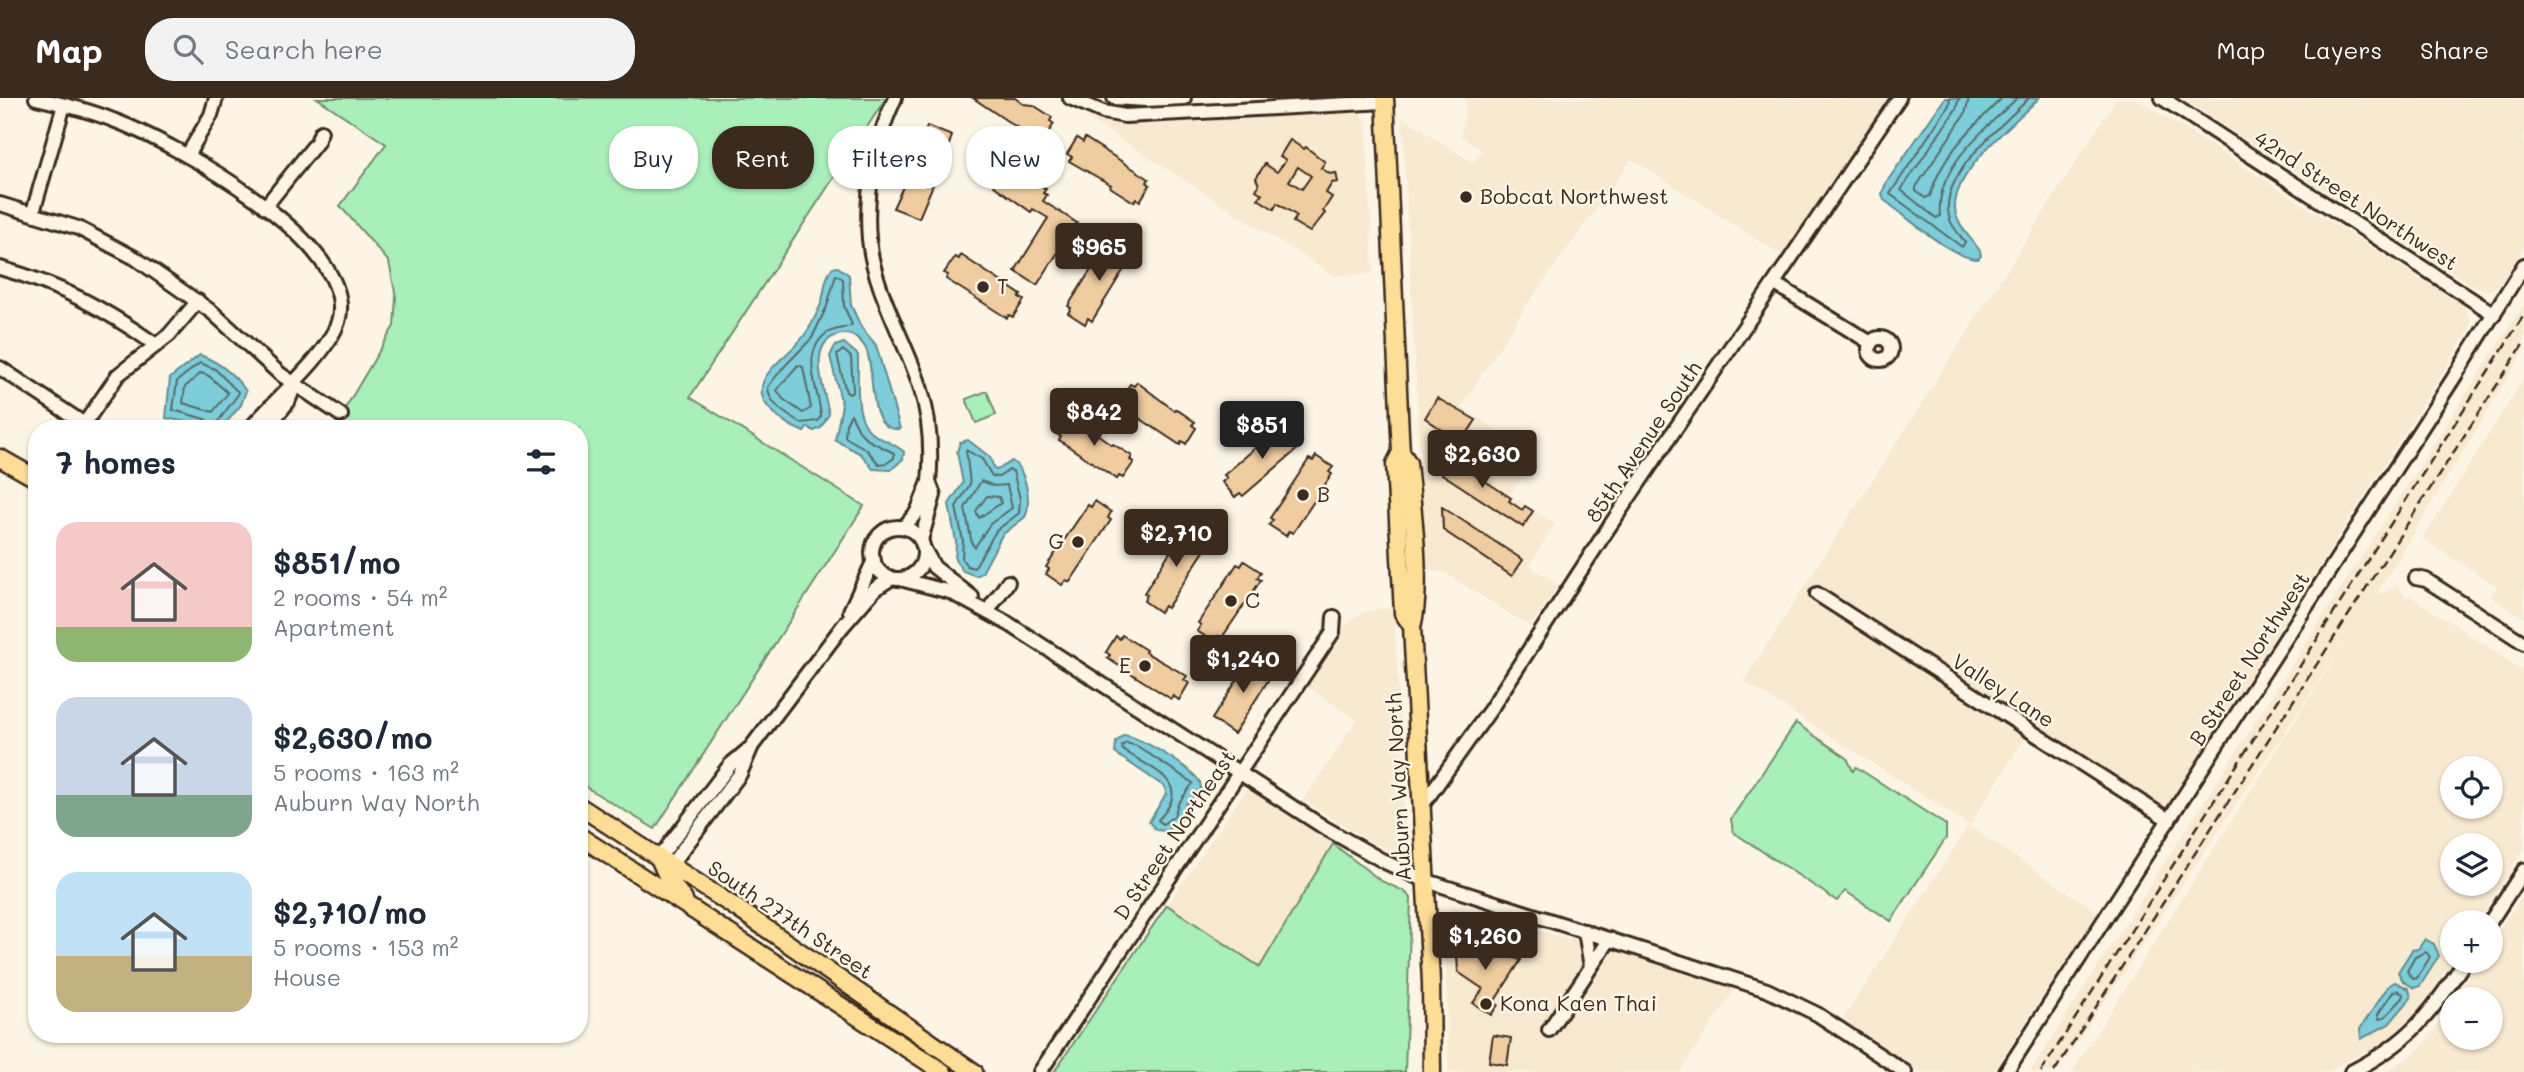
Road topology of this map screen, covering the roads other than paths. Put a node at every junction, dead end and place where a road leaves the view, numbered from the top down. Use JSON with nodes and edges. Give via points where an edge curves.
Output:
{"nodes":[{"id":1,"x":36,"y":98,"type":"edge"},
{"id":2,"x":216,"y":98,"type":"edge"},
{"id":3,"x":895,"y":98,"type":"edge"},
{"id":4,"x":1070,"y":98,"type":"edge"},
{"id":5,"x":1114,"y":98,"type":"edge"},
{"id":6,"x":1184,"y":98,"type":"edge"},
{"id":7,"x":1899,"y":98,"type":"edge"},
{"id":8,"x":2162,"y":98,"type":"edge"},
{"id":9,"x":1385,"y":100,"type":"edge"},
{"id":10,"x":64,"y":105,"type":"junction"},
{"id":11,"x":321,"y":132,"type":"dead end"},
{"id":12,"x":188,"y":154,"type":"junction"},
{"id":13,"x":0,"y":204,"type":"edge"},
{"id":14,"x":265,"y":207,"type":"junction"},
{"id":15,"x":33,"y":212,"type":"junction"},
{"id":16,"x":2524,"y":265,"type":"edge"},
{"id":17,"x":0,"y":268,"type":"edge"},
{"id":18,"x":1775,"y":284,"type":"junction"},
{"id":19,"x":198,"y":300,"type":"junction"},
{"id":20,"x":2494,"y":314,"type":"junction"},
{"id":21,"x":1871,"y":343,"type":"dead end"},
{"id":22,"x":156,"y":345,"type":"junction"},
{"id":23,"x":0,"y":368,"type":"edge"},
{"id":24,"x":295,"y":384,"type":"junction"},
{"id":25,"x":341,"y":415,"type":"dead end"},
{"id":26,"x":79,"y":420,"type":"edge"},
{"id":27,"x":92,"y":420,"type":"edge"},
{"id":28,"x":258,"y":420,"type":"edge"},
{"id":29,"x":273,"y":420,"type":"edge"},
{"id":30,"x":1400,"y":454,"type":"junction"},
{"id":31,"x":0,"y":458,"type":"edge"},
{"id":32,"x":28,"y":474,"type":"edge"},
{"id":33,"x":929,"y":482,"type":"junction"},
{"id":34,"x":904,"y":527,"type":"junction"},
{"id":35,"x":922,"y":544,"type":"junction"},
{"id":36,"x":873,"y":560,"type":"junction"},
{"id":37,"x":896,"y":578,"type":"junction"},
{"id":38,"x":2416,"y":578,"type":"dead end"},
{"id":39,"x":1008,"y":582,"type":"dead end"},
{"id":40,"x":1817,"y":594,"type":"dead end"},
{"id":41,"x":989,"y":609,"type":"junction"},
{"id":42,"x":1335,"y":617,"type":"dead end"},
{"id":43,"x":1009,"y":624,"type":"junction"},
{"id":44,"x":1412,"y":626,"type":"junction"},
{"id":45,"x":842,"y":627,"type":"junction"},
{"id":46,"x":2524,"y":643,"type":"edge"},
{"id":47,"x":1239,"y":772,"type":"junction"},
{"id":48,"x":1422,"y":807,"type":"junction"},
{"id":49,"x":588,"y":812,"type":"edge"},
{"id":50,"x":2169,"y":820,"type":"junction"},
{"id":51,"x":588,"y":825,"type":"edge"},
{"id":52,"x":588,"y":842,"type":"edge"},
{"id":53,"x":664,"y":863,"type":"junction"},
{"id":54,"x":2524,"y":870,"type":"edge"},
{"id":55,"x":1424,"y":880,"type":"junction"},
{"id":56,"x":2498,"y":910,"type":"edge"},
{"id":57,"x":702,"y":916,"type":"junction"},
{"id":58,"x":1585,"y":931,"type":"junction"},
{"id":59,"x":1610,"y":939,"type":"junction"},
{"id":60,"x":1591,"y":967,"type":"junction"},
{"id":61,"x":2457,"y":973,"type":"edge"},
{"id":62,"x":1549,"y":1030,"type":"dead end"},
{"id":63,"x":943,"y":1072,"type":"edge"},
{"id":64,"x":975,"y":1072,"type":"edge"},
{"id":65,"x":1040,"y":1072,"type":"edge"},
{"id":66,"x":1432,"y":1072,"type":"edge"},
{"id":67,"x":1905,"y":1072,"type":"edge"},
{"id":68,"x":2006,"y":1072,"type":"edge"},
{"id":69,"x":2351,"y":1072,"type":"edge"}],
"edges":[{"from":1,"to":10,"type":"street"},
{"from":2,"to":12,"type":"street"},
{"from":3,"to":33,"type":"street","via":[[882,127],[869,192],[869,241],[884,295],[921,388],[932,445]]},
{"from":4,"to":9,"type":"street","via":[[1125,116]]},
{"from":5,"to":6,"type":"street"},
{"from":7,"to":18,"type":"street","name":"85th Avenue South"},
{"from":8,"to":20,"type":"street","name":"42nd Street Northwest"},
{"from":9,"to":30,"type":"main road","name":"Auburn Way North"},
{"from":10,"to":12,"type":"street","via":[[111,119]]},
{"from":10,"to":15,"type":"street"},
{"from":11,"to":14,"type":"street"},
{"from":12,"to":14,"type":"street"},
{"from":13,"to":15,"type":"street"},
{"from":14,"to":24,"type":"street","via":[[324,261],[338,293],[340,308],[333,333]]},
{"from":15,"to":19,"type":"street","via":[[110,244]]},
{"from":16,"to":20,"type":"street","name":"B Street Northwest"},
{"from":17,"to":22,"type":"street","via":[[89,301]]},
{"from":18,"to":21,"type":"street"},
{"from":18,"to":48,"type":"street","name":"85th Avenue South"},
{"from":19,"to":22,"type":"street"},
{"from":19,"to":24,"type":"street"},
{"from":20,"to":50,"type":"street","name":"B Street Northwest"},
{"from":22,"to":27,"type":"street","via":[[118,375]]},
{"from":23,"to":26,"type":"street"},
{"from":24,"to":25,"type":"street"},
{"from":24,"to":28,"type":"street"},
{"from":24,"to":29,"type":"street"},
{"from":30,"to":44,"type":"main road","name":"Auburn Way North","via":[[1395,464],[1404,613]]},
{"from":30,"to":44,"type":"main road","name":"Auburn Way North","via":[[1408,463],[1411,503],[1416,612]]},
{"from":31,"to":32,"type":"main road"},
{"from":33,"to":34,"type":"street","via":[[917,512]]},
{"from":33,"to":35,"type":"street","via":[[934,495]]},
{"from":34,"to":35,"type":"street"},
{"from":34,"to":36,"type":"street","via":[[892,527],[878,536]]},
{"from":35,"to":37,"type":"street","via":[[922,565],[909,576]]},
{"from":35,"to":41,"type":"street","via":[[943,576]]},
{"from":36,"to":37,"type":"street","via":[[884,574]]},
{"from":36,"to":45,"type":"street"},
{"from":37,"to":43,"type":"street","via":[[950,592]]},
{"from":37,"to":45,"type":"street","via":[[875,589]]},
{"from":38,"to":46,"type":"street"},
{"from":39,"to":41,"type":"street"},
{"from":40,"to":50,"type":"street","name":"Valley Lane"},
{"from":41,"to":43,"type":"street"},
{"from":42,"to":47,"type":"street","name":"D Street Northeast","via":[[1333,632]]},
{"from":43,"to":47,"type":"street"},
{"from":44,"to":48,"type":"main road","name":"Auburn Way North"},
{"from":45,"to":53,"type":"street","via":[[752,746],[740,774]]},
{"from":47,"to":55,"type":"street","via":[[1325,828]]},
{"from":47,"to":65,"type":"street","name":"D Street Northeast"},
{"from":48,"to":55,"type":"main road","name":"Auburn Way North"},
{"from":49,"to":53,"type":"main road","name":"South 277th Street"},
{"from":50,"to":68,"type":"street","name":"B Street Northwest"},
{"from":51,"to":53,"type":"main road","via":[[646,862]]},
{"from":52,"to":57,"type":"main road","name":"South 277th Street"},
{"from":53,"to":57,"type":"main road","via":[[676,891]]},
{"from":53,"to":64,"type":"main road","name":"South 277th Street"},
{"from":54,"to":56,"type":"street"},
{"from":55,"to":58,"type":"street"},
{"from":55,"to":66,"type":"main road","name":"Auburn Way North"},
{"from":57,"to":63,"type":"main road","name":"South 277th Street"},
{"from":58,"to":59,"type":"street"},
{"from":58,"to":60,"type":"street"},
{"from":59,"to":60,"type":"street"},
{"from":59,"to":67,"type":"street","via":[[1767,990],[1817,1014]]},
{"from":60,"to":62,"type":"street"},
{"from":61,"to":69,"type":"street","via":[[2410,1035]]}]}
